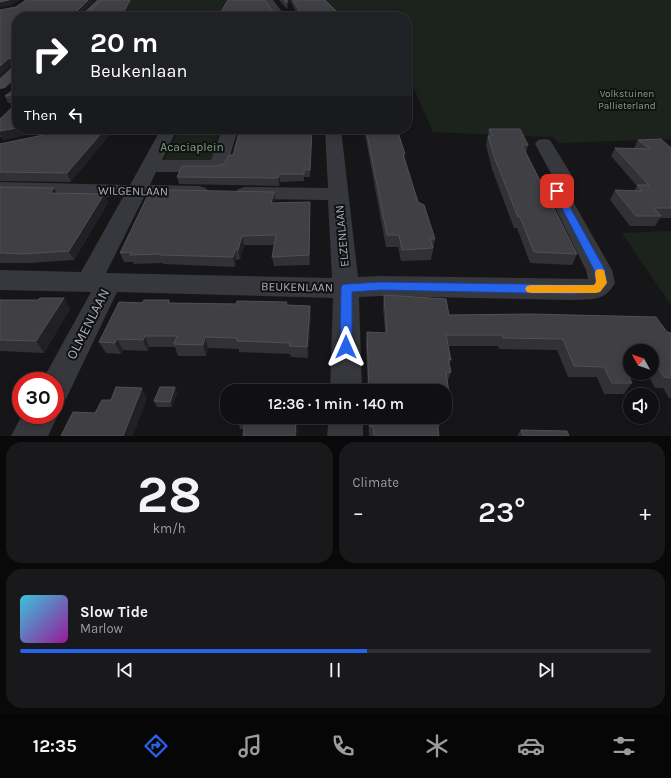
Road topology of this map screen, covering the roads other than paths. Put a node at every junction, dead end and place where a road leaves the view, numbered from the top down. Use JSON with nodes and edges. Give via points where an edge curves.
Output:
{"nodes":[{"id":1,"x":102,"y":0,"type":"edge"},
{"id":2,"x":268,"y":0,"type":"edge"},
{"id":3,"x":89,"y":12,"type":"edge"},
{"id":4,"x":277,"y":12,"type":"edge"},
{"id":5,"x":12,"y":74,"type":"edge"},
{"id":6,"x":0,"y":85,"type":"edge"},
{"id":7,"x":166,"y":134,"type":"edge"},
{"id":8,"x":228,"y":134,"type":"edge"},
{"id":9,"x":333,"y":134,"type":"edge"},
{"id":10,"x":544,"y":144,"type":"dead end"},
{"id":11,"x":149,"y":166,"type":"junction"},
{"id":12,"x":0,"y":188,"type":"edge"},
{"id":13,"x":136,"y":191,"type":"junction"},
{"id":14,"x":338,"y":194,"type":"junction"},
{"id":15,"x":0,"y":280,"type":"edge"},
{"id":16,"x":99,"y":282,"type":"junction"},
{"id":17,"x":346,"y":288,"type":"junction"},
{"id":18,"x":62,"y":372,"type":"edge"},
{"id":19,"x":346,"y":384,"type":"edge"},
{"id":20,"x":36,"y":424,"type":"edge"},
{"id":21,"x":346,"y":424,"type":"edge"},
{"id":22,"x":29,"y":436,"type":"edge"},
{"id":23,"x":346,"y":436,"type":"edge"}],
"edges":[{"from":1,"to":3,"type":"street"},
{"from":2,"to":4,"type":"street"},
{"from":5,"to":6,"type":"street"},
{"from":7,"to":11,"type":"street"},
{"from":8,"to":11,"type":"street","via":[[218,166]]},
{"from":9,"to":14,"type":"street","name":"ELZENLAAN"},
{"from":10,"to":17,"type":"street","name":"BEUKENLAAN","via":[[564,179],[557,191],[599,270],[602,283],[596,289],[381,286]]},
{"from":11,"to":13,"type":"street"},
{"from":12,"to":13,"type":"street","name":"WILGENLAAN"},
{"from":13,"to":14,"type":"street","name":"WILGENLAAN"},
{"from":13,"to":16,"type":"street"},
{"from":14,"to":17,"type":"street","name":"ELZENLAAN"},
{"from":15,"to":16,"type":"street","name":"BEUKENLAAN"},
{"from":16,"to":17,"type":"street","name":"BEUKENLAAN"},
{"from":16,"to":18,"type":"street","name":"OLMENLAAN"},
{"from":17,"to":19,"type":"street","name":"ELZENLAAN"},
{"from":20,"to":22,"type":"street"},
{"from":21,"to":23,"type":"street"}]}
